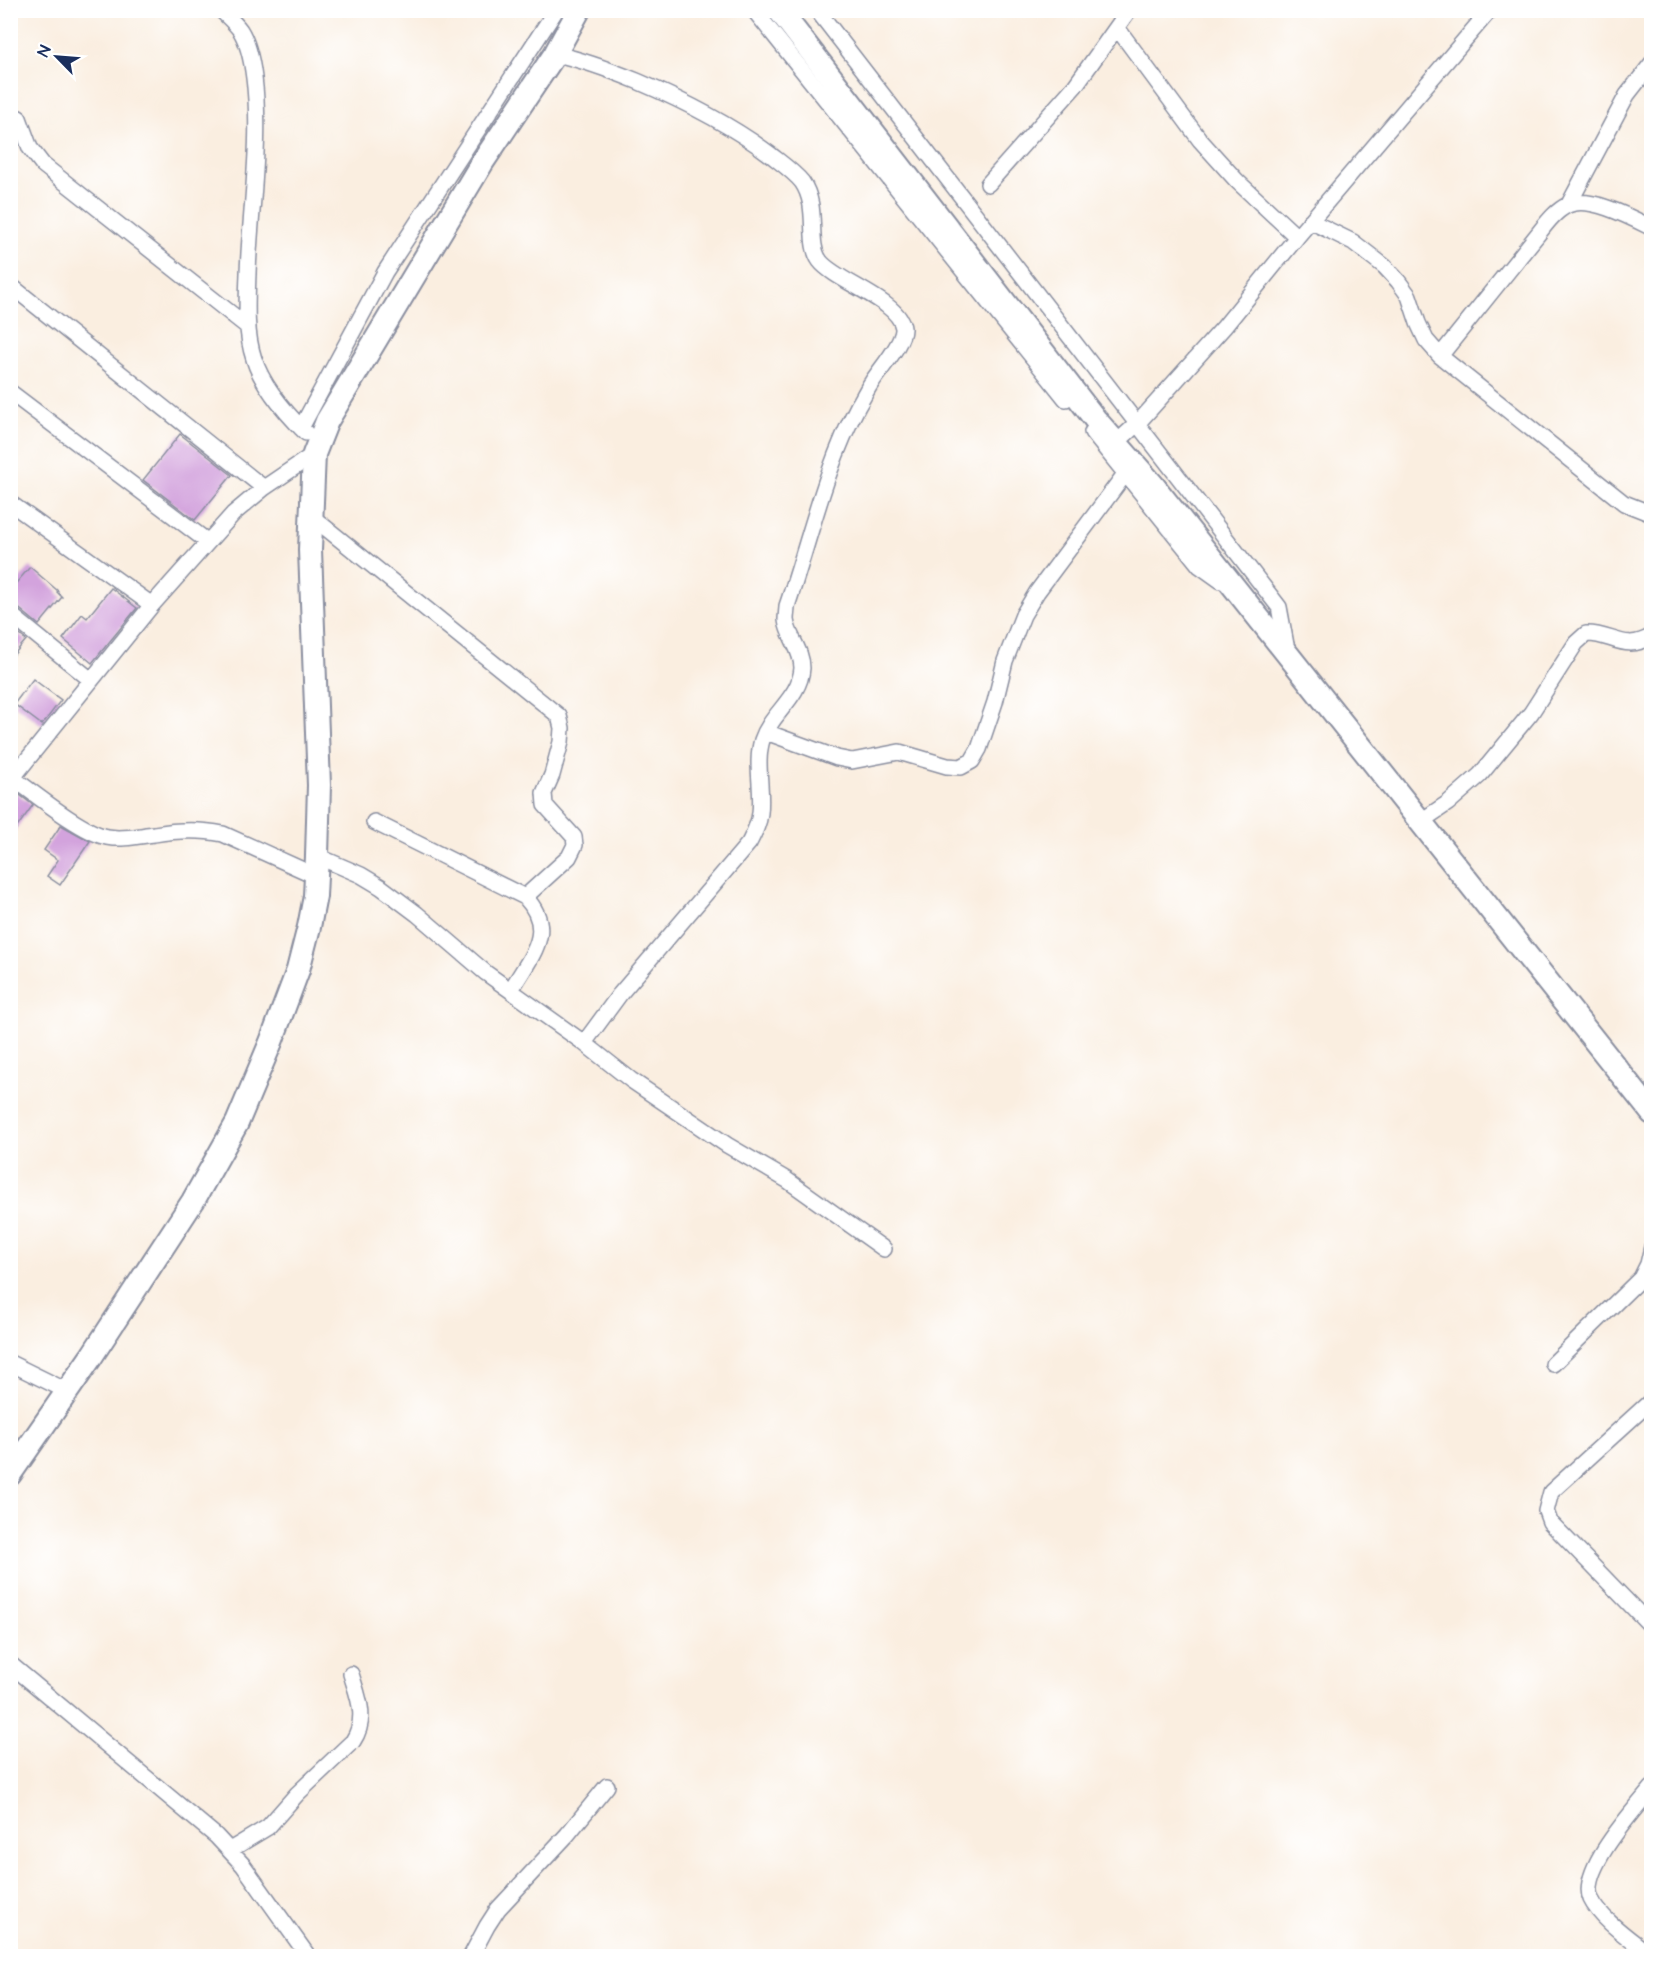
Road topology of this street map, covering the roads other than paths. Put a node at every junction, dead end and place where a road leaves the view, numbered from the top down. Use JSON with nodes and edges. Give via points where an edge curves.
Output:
{"nodes":[{"id":1,"x":221,"y":10,"type":"edge"},
{"id":2,"x":556,"y":10,"type":"edge"},
{"id":3,"x":579,"y":10,"type":"edge"},
{"id":4,"x":754,"y":10,"type":"edge"},
{"id":5,"x":817,"y":10,"type":"edge"},
{"id":6,"x":1129,"y":10,"type":"edge"},
{"id":7,"x":1490,"y":10,"type":"edge"},
{"id":8,"x":780,"y":11,"type":"edge"},
{"id":9,"x":1118,"y":29,"type":"junction"},
{"id":10,"x":555,"y":54,"type":"junction"},
{"id":11,"x":1652,"y":63,"type":"edge"},
{"id":12,"x":10,"y":114,"type":"edge"},
{"id":13,"x":988,"y":184,"type":"dead end"},
{"id":14,"x":1569,"y":204,"type":"junction"},
{"id":15,"x":1310,"y":221,"type":"junction"},
{"id":16,"x":1652,"y":228,"type":"edge"},
{"id":17,"x":1297,"y":237,"type":"junction"},
{"id":18,"x":10,"y":285,"type":"edge"},
{"id":19,"x":248,"y":327,"type":"junction"},
{"id":20,"x":1440,"y":356,"type":"junction"},
{"id":21,"x":10,"y":392,"type":"edge"},
{"id":22,"x":1137,"y":424,"type":"junction"},
{"id":23,"x":311,"y":442,"type":"junction"},
{"id":24,"x":1116,"y":443,"type":"junction"},
{"id":25,"x":1129,"y":468,"type":"junction"},
{"id":26,"x":264,"y":488,"type":"junction"},
{"id":27,"x":10,"y":503,"type":"edge"},
{"id":28,"x":1652,"y":514,"type":"edge"},
{"id":29,"x":311,"y":516,"type":"junction"},
{"id":30,"x":208,"y":542,"type":"junction"},
{"id":31,"x":152,"y":605,"type":"junction"},
{"id":32,"x":10,"y":614,"type":"edge"},
{"id":33,"x":1652,"y":636,"type":"edge"},
{"id":34,"x":1288,"y":655,"type":"junction"},
{"id":35,"x":91,"y":680,"type":"junction"},
{"id":36,"x":766,"y":732,"type":"junction"},
{"id":37,"x":12,"y":779,"type":"edge"},
{"id":38,"x":374,"y":822,"type":"dead end"},
{"id":39,"x":1420,"y":822,"type":"junction"},
{"id":40,"x":316,"y":866,"type":"junction"},
{"id":41,"x":525,"y":897,"type":"junction"},
{"id":42,"x":511,"y":990,"type":"junction"},
{"id":43,"x":584,"y":1042,"type":"junction"},
{"id":44,"x":1652,"y":1113,"type":"edge"},
{"id":45,"x":1652,"y":1247,"type":"edge"},
{"id":46,"x":884,"y":1249,"type":"dead end"},
{"id":47,"x":10,"y":1363,"type":"edge"},
{"id":48,"x":1553,"y":1364,"type":"dead end"},
{"id":49,"x":67,"y":1391,"type":"junction"},
{"id":50,"x":1652,"y":1400,"type":"edge"},
{"id":51,"x":10,"y":1474,"type":"edge"},
{"id":52,"x":1652,"y":1627,"type":"edge"},
{"id":53,"x":10,"y":1664,"type":"edge"},
{"id":54,"x":351,"y":1674,"type":"dead end"},
{"id":55,"x":607,"y":1786,"type":"dead end"},
{"id":56,"x":1652,"y":1788,"type":"edge"},
{"id":57,"x":230,"y":1850,"type":"junction"},
{"id":58,"x":308,"y":1956,"type":"edge"},
{"id":59,"x":471,"y":1956,"type":"edge"},
{"id":60,"x":1651,"y":1956,"type":"edge"}],
"edges":[{"from":1,"to":19,"type":"street","via":[[248,46],[256,95]]},
{"from":2,"to":23,"type":"street","via":[[385,272]]},
{"from":3,"to":10,"type":"street"},
{"from":4,"to":25,"type":"street"},
{"from":5,"to":22,"type":"street"},
{"from":6,"to":9,"type":"street"},
{"from":7,"to":15,"type":"street"},
{"from":8,"to":24,"type":"street"},
{"from":9,"to":13,"type":"street","via":[[1075,86]]},
{"from":9,"to":17,"type":"street","via":[[1200,140],[1237,182]]},
{"from":10,"to":23,"type":"street"},
{"from":10,"to":36,"type":"street","via":[[581,59],[689,104],[766,152],[801,182],[808,194],[815,251],[820,261],[879,301],[898,316],[903,326],[902,337],[871,382],[839,444],[787,606],[786,621],[800,650],[802,669],[790,699]]},
{"from":11,"to":14,"type":"street","via":[[1627,95]]},
{"from":12,"to":19,"type":"street","via":[[20,118],[30,148],[43,165]]},
{"from":14,"to":16,"type":"street","via":[[1615,210]]},
{"from":14,"to":20,"type":"street","via":[[1549,221]]},
{"from":15,"to":17,"type":"street"},
{"from":15,"to":20,"type":"street","via":[[1353,242],[1384,266],[1409,296],[1422,332]]},
{"from":17,"to":22,"type":"street","via":[[1224,327]]},
{"from":18,"to":26,"type":"street"},
{"from":19,"to":23,"type":"street","via":[[263,380]]},
{"from":20,"to":28,"type":"street","via":[[1624,503]]},
{"from":21,"to":30,"type":"street"},
{"from":22,"to":24,"type":"street"},
{"from":22,"to":34,"type":"street","via":[[1279,607]]},
{"from":23,"to":26,"type":"street"},
{"from":23,"to":29,"type":"street"},
{"from":24,"to":25,"type":"street"},
{"from":25,"to":34,"type":"street"},
{"from":25,"to":36,"type":"street","via":[[1023,615],[972,761],[961,767],[948,766],[899,752],[852,761]]},
{"from":26,"to":30,"type":"street"},
{"from":27,"to":31,"type":"street"},
{"from":29,"to":40,"type":"street","via":[[310,585],[319,785]]},
{"from":29,"to":41,"type":"street","via":[[559,716],[561,742],[544,793],[545,805],[574,837],[574,845],[569,857]]},
{"from":30,"to":31,"type":"street"},
{"from":31,"to":35,"type":"street"},
{"from":32,"to":35,"type":"street"},
{"from":33,"to":39,"type":"street","via":[[1635,644],[1586,634],[1576,643],[1531,713],[1480,775]]},
{"from":34,"to":39,"type":"street"},
{"from":35,"to":37,"type":"street"},
{"from":36,"to":43,"type":"street","via":[[759,768],[761,811],[749,843]]},
{"from":37,"to":40,"type":"street","via":[[87,830],[105,837],[208,831]]},
{"from":38,"to":41,"type":"street"},
{"from":39,"to":44,"type":"street"},
{"from":40,"to":42,"type":"street","via":[[361,875],[381,887]]},
{"from":40,"to":49,"type":"street","via":[[309,927],[298,970],[237,1124],[193,1202]]},
{"from":41,"to":42,"type":"street","via":[[540,918],[541,930],[537,945]]},
{"from":42,"to":43,"type":"street"},
{"from":43,"to":46,"type":"street","via":[[631,1080],[787,1180]]},
{"from":45,"to":48,"type":"street","via":[[1641,1278]]},
{"from":47,"to":49,"type":"street"},
{"from":49,"to":51,"type":"street"},
{"from":50,"to":52,"type":"street","via":[[1551,1492],[1546,1511],[1551,1522]]},
{"from":53,"to":57,"type":"street"},
{"from":54,"to":57,"type":"street","via":[[362,1718],[353,1741],[268,1827]]},
{"from":55,"to":59,"type":"street","via":[[498,1909]]},
{"from":56,"to":60,"type":"street","via":[[1615,1834],[1590,1882],[1590,1897],[1598,1910]]},
{"from":57,"to":58,"type":"street"}]}
